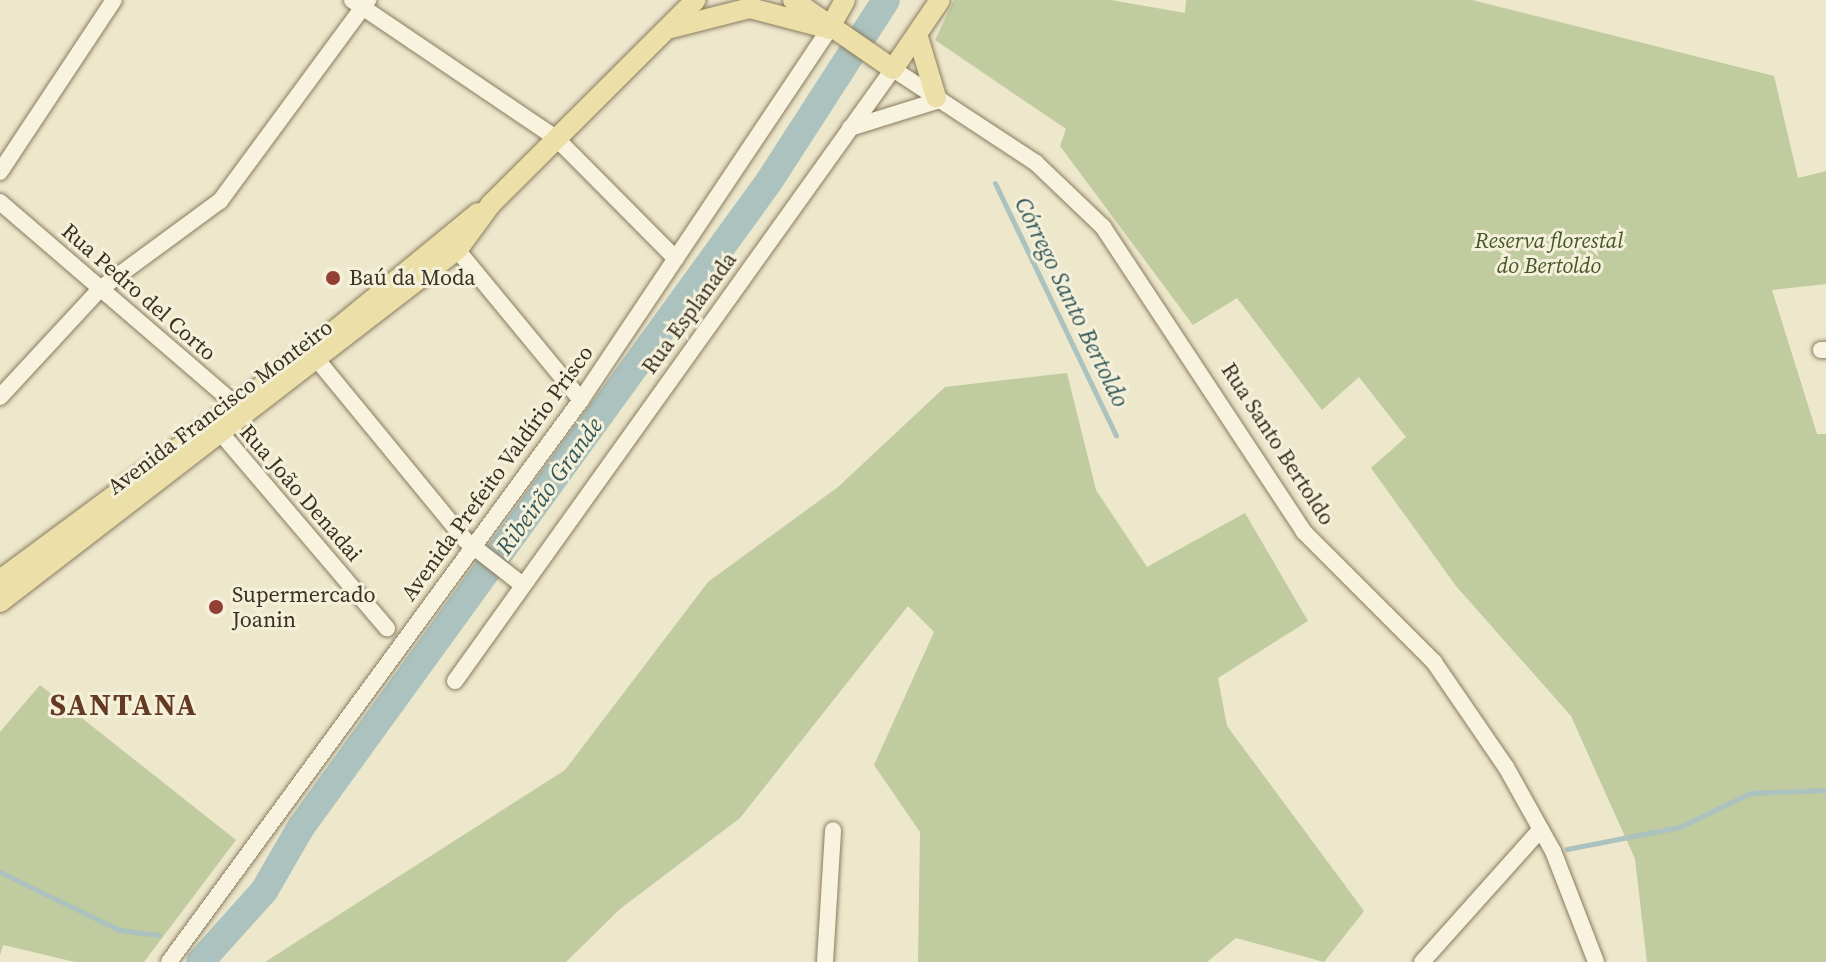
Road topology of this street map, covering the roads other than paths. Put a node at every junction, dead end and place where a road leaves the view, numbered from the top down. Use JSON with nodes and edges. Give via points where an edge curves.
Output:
{"nodes":[{"id":1,"x":114,"y":0,"type":"edge"},
{"id":2,"x":696,"y":0,"type":"edge"},
{"id":3,"x":793,"y":0,"type":"edge"},
{"id":4,"x":845,"y":0,"type":"edge"},
{"id":5,"x":940,"y":0,"type":"edge"},
{"id":6,"x":361,"y":2,"type":"edge"},
{"id":7,"x":664,"y":31,"type":"junction"},
{"id":8,"x":838,"y":34,"type":"junction"},
{"id":9,"x":918,"y":37,"type":"junction"},
{"id":10,"x":893,"y":69,"type":"junction"},
{"id":11,"x":938,"y":99,"type":"junction"},
{"id":12,"x":850,"y":128,"type":"junction"},
{"id":13,"x":556,"y":138,"type":"junction"},
{"id":14,"x":0,"y":172,"type":"edge"},
{"id":15,"x":0,"y":202,"type":"edge"},
{"id":16,"x":452,"y":243,"type":"junction"},
{"id":17,"x":676,"y":259,"type":"junction"},
{"id":18,"x":100,"y":289,"type":"junction"},
{"id":19,"x":315,"y":356,"type":"junction"},
{"id":20,"x":0,"y":397,"type":"edge"},
{"id":21,"x":581,"y":400,"type":"junction"},
{"id":22,"x":242,"y":411,"type":"junction"},
{"id":23,"x":217,"y":429,"type":"junction"},
{"id":24,"x":479,"y":554,"type":"junction"},
{"id":25,"x":515,"y":579,"type":"junction"},
{"id":26,"x":0,"y":580,"type":"edge"},
{"id":27,"x":0,"y":602,"type":"edge"},
{"id":28,"x":387,"y":628,"type":"dead end"},
{"id":29,"x":455,"y":681,"type":"dead end"},
{"id":30,"x":1541,"y":829,"type":"junction"},
{"id":31,"x":833,"y":830,"type":"dead end"},
{"id":32,"x":169,"y":962,"type":"edge"},
{"id":33,"x":825,"y":962,"type":"edge"},
{"id":34,"x":1422,"y":962,"type":"edge"},
{"id":35,"x":1596,"y":962,"type":"edge"}],
"edges":[{"from":1,"to":14,"type":"street"},
{"from":2,"to":7,"type":"main road","name":"Avenida Francisco Monteiro"},
{"from":3,"to":8,"type":"main road"},
{"from":4,"to":8,"type":"main road","name":"Avenida Prefeito Valdírio Prisco"},
{"from":5,"to":9,"type":"main road"},
{"from":6,"to":13,"type":"street"},
{"from":6,"to":18,"type":"street","via":[[220,201]]},
{"from":7,"to":8,"type":"main road","via":[[750,8]]},
{"from":7,"to":13,"type":"main road","name":"Avenida Francisco Monteiro"},
{"from":8,"to":10,"type":"main road","name":"Rua Santo Bertoldo"},
{"from":8,"to":17,"type":"street","name":"Avenida Prefeito Valdírio Prisco"},
{"from":9,"to":10,"type":"main road"},
{"from":9,"to":11,"type":"main road"},
{"from":10,"to":11,"type":"street","name":"Rua Santo Bertoldo"},
{"from":10,"to":12,"type":"street","name":"Rua Esplanada"},
{"from":11,"to":12,"type":"street"},
{"from":11,"to":30,"type":"street","name":"Rua Santo Bertoldo","via":[[1036,163],[1103,227],[1304,532],[1434,662]]},
{"from":12,"to":25,"type":"street","name":"Rua Esplanada"},
{"from":13,"to":16,"type":"main road","name":"Avenida Francisco Monteiro"},
{"from":13,"to":17,"type":"street"},
{"from":15,"to":18,"type":"street","name":"Rua Pedro del Corto"},
{"from":16,"to":19,"type":"main road","name":"Avenida Francisco Monteiro"},
{"from":16,"to":21,"type":"street"},
{"from":17,"to":21,"type":"street","name":"Avenida Prefeito Valdírio Prisco"},
{"from":18,"to":20,"type":"street"},
{"from":18,"to":22,"type":"street","name":"Rua Pedro del Corto"},
{"from":19,"to":22,"type":"main road","name":"Avenida Francisco Monteiro"},
{"from":19,"to":24,"type":"street"},
{"from":21,"to":24,"type":"street","name":"Avenida Prefeito Valdírio Prisco"},
{"from":22,"to":23,"type":"main road","name":"Avenida Francisco Monteiro"},
{"from":23,"to":26,"type":"main road","name":"Avenida Francisco Monteiro"},
{"from":23,"to":27,"type":"main road","name":"Avenida Francisco Monteiro"},
{"from":23,"to":28,"type":"street","name":"Rua João Denadai"},
{"from":24,"to":25,"type":"street"},
{"from":24,"to":32,"type":"street","name":"Avenida Prefeito Valdírio Prisco"},
{"from":25,"to":29,"type":"street"},
{"from":30,"to":34,"type":"street"},
{"from":30,"to":35,"type":"street","name":"Rua Santo Bertoldo"},
{"from":31,"to":33,"type":"street"}]}
